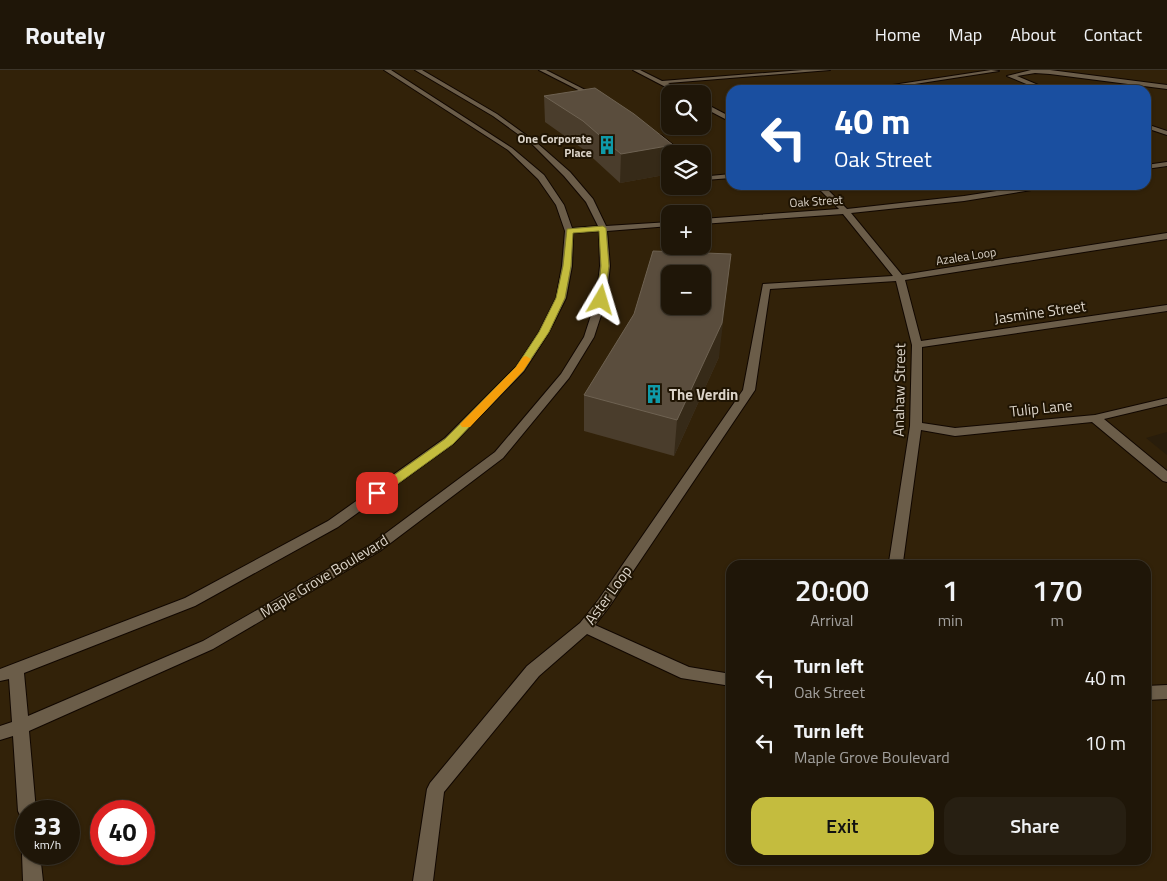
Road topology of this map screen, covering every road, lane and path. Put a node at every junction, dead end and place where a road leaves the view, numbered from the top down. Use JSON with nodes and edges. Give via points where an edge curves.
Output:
{"nodes":[{"id":1,"x":387,"y":70,"type":"edge"},
{"id":2,"x":418,"y":70,"type":"edge"},
{"id":3,"x":542,"y":70,"type":"edge"},
{"id":4,"x":636,"y":70,"type":"edge"},
{"id":5,"x":827,"y":70,"type":"edge"},
{"id":6,"x":994,"y":70,"type":"edge"},
{"id":7,"x":1097,"y":70,"type":"edge"},
{"id":8,"x":1034,"y":71,"type":"edge"},
{"id":9,"x":1010,"y":76,"type":"junction"},
{"id":10,"x":1092,"y":77,"type":"junction"},
{"id":11,"x":663,"y":82,"type":"junction"},
{"id":12,"x":668,"y":85,"type":"edge"},
{"id":13,"x":896,"y":85,"type":"edge"},
{"id":14,"x":1034,"y":85,"type":"edge"},
{"id":15,"x":1167,"y":87,"type":"edge"},
{"id":16,"x":603,"y":102,"type":"edge"},
{"id":17,"x":711,"y":109,"type":"edge"},
{"id":18,"x":726,"y":117,"type":"edge"},
{"id":19,"x":1151,"y":128,"type":"edge"},
{"id":20,"x":654,"y":133,"type":"edge"},
{"id":21,"x":1167,"y":133,"type":"edge"},
{"id":22,"x":669,"y":145,"type":"edge"},
{"id":23,"x":1167,"y":164,"type":"edge"},
{"id":24,"x":1151,"y":166,"type":"edge"},
{"id":25,"x":726,"y":176,"type":"edge"},
{"id":26,"x":711,"y":178,"type":"edge"},
{"id":27,"x":824,"y":190,"type":"edge"},
{"id":28,"x":1018,"y":190,"type":"edge"},
{"id":29,"x":846,"y":212,"type":"junction"},
{"id":30,"x":711,"y":221,"type":"edge"},
{"id":31,"x":661,"y":225,"type":"edge"},
{"id":32,"x":603,"y":228,"type":"junction"},
{"id":33,"x":569,"y":231,"type":"junction"},
{"id":34,"x":1167,"y":236,"type":"edge"},
{"id":35,"x":900,"y":278,"type":"junction"},
{"id":36,"x":766,"y":286,"type":"joint"},
{"id":37,"x":1167,"y":308,"type":"edge"},
{"id":38,"x":917,"y":345,"type":"junction"},
{"id":39,"x":1167,"y":401,"type":"edge"},
{"id":40,"x":1094,"y":418,"type":"junction"},
{"id":41,"x":916,"y":426,"type":"junction"},
{"id":42,"x":1167,"y":478,"type":"edge"},
{"id":43,"x":896,"y":560,"type":"edge"},
{"id":44,"x":585,"y":627,"type":"junction"},
{"id":45,"x":16,"y":670,"type":"junction"},
{"id":46,"x":0,"y":675,"type":"edge"},
{"id":47,"x":726,"y":679,"type":"edge"},
{"id":48,"x":1167,"y":692,"type":"edge"},
{"id":49,"x":1151,"y":693,"type":"edge"},
{"id":50,"x":20,"y":727,"type":"junction"},
{"id":51,"x":0,"y":733,"type":"edge"},
{"id":52,"x":26,"y":800,"type":"edge"},
{"id":53,"x":32,"y":865,"type":"edge"},
{"id":54,"x":33,"y":881,"type":"edge"},
{"id":55,"x":423,"y":881,"type":"edge"}],
"edges":[{"from":1,"to":33,"type":"street","via":[[510,149],[541,177],[560,205]]},
{"from":2,"to":32,"type":"street","name":"Maple Grove Boulevard","via":[[495,115],[535,144],[584,194]]},
{"from":3,"to":16,"type":"street"},
{"from":4,"to":11,"type":"street"},
{"from":5,"to":11,"type":"street"},
{"from":6,"to":9,"type":"street"},
{"from":6,"to":13,"type":"street"},
{"from":7,"to":10,"type":"street"},
{"from":8,"to":9,"type":"street"},
{"from":8,"to":10,"type":"street"},
{"from":9,"to":14,"type":"street"},
{"from":10,"to":15,"type":"street"},
{"from":11,"to":12,"type":"street"},
{"from":17,"to":18,"type":"street"},
{"from":19,"to":21,"type":"street"},
{"from":20,"to":22,"type":"street"},
{"from":23,"to":24,"type":"street"},
{"from":25,"to":26,"type":"street"},
{"from":27,"to":29,"type":"street","name":"Anahaw Street"},
{"from":28,"to":29,"type":"street","name":"Oak Street"},
{"from":29,"to":30,"type":"street","name":"Oak Street"},
{"from":29,"to":35,"type":"street","name":"Anahaw Street"},
{"from":31,"to":32,"type":"street"},
{"from":32,"to":33,"type":"street"},
{"from":32,"to":50,"type":"street","name":"Maple Grove Boulevard","via":[[605,266],[601,300],[588,337],[565,376],[499,455],[375,548],[208,645]]},
{"from":33,"to":45,"type":"street","via":[[567,266],[560,298],[544,332],[520,369],[449,442],[333,524],[190,602]]},
{"from":34,"to":35,"type":"street","name":"Azalea Loop"},
{"from":35,"to":36,"type":"street","name":"Azalea Loop"},
{"from":35,"to":38,"type":"street","name":"Anahaw Street"},
{"from":36,"to":44,"type":"street","name":"Aster Loop","via":[[749,390]]},
{"from":37,"to":38,"type":"street","name":"Jasmine Street"},
{"from":38,"to":41,"type":"street","name":"Anahaw Street"},
{"from":39,"to":40,"type":"street","name":"Tulip Lane"},
{"from":40,"to":41,"type":"street","name":"Tulip Lane","via":[[955,432]]},
{"from":40,"to":42,"type":"street"},
{"from":41,"to":43,"type":"street","name":"Anahaw Street"},
{"from":44,"to":47,"type":"street","via":[[687,673]]},
{"from":44,"to":55,"type":"street","name":"Aster Loop","via":[[533,671],[436,790]]},
{"from":45,"to":46,"type":"street"},
{"from":45,"to":50,"type":"street"},
{"from":48,"to":49,"type":"street"},
{"from":50,"to":51,"type":"street","name":"Maple Grove Boulevard"},
{"from":50,"to":52,"type":"street"},
{"from":53,"to":54,"type":"street"}]}
